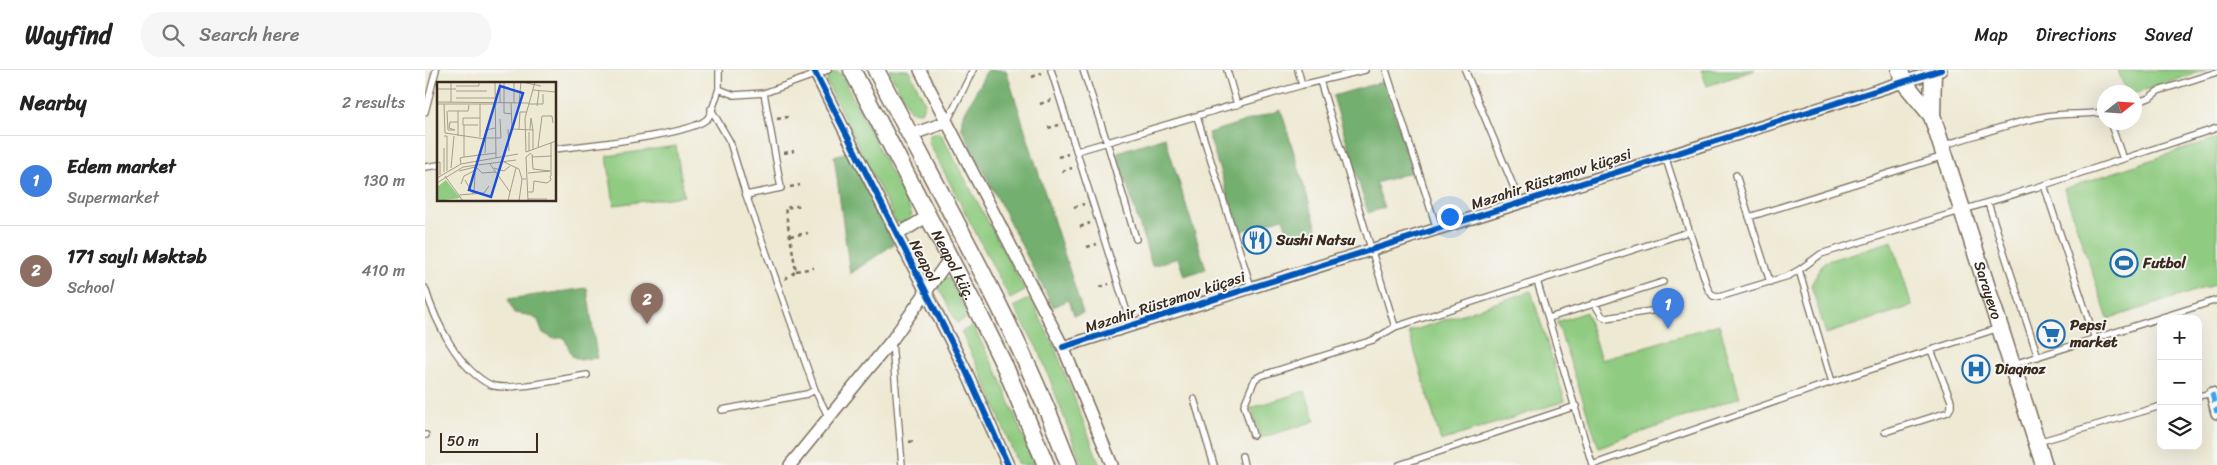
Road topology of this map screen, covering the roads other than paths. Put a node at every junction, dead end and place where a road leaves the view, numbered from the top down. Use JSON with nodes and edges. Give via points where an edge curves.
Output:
{"nodes":[{"id":1,"x":436,"y":70,"type":"edge"},
{"id":2,"x":719,"y":70,"type":"edge"},
{"id":3,"x":828,"y":70,"type":"edge"},
{"id":4,"x":852,"y":70,"type":"edge"},
{"id":5,"x":876,"y":70,"type":"edge"},
{"id":6,"x":920,"y":70,"type":"edge"},
{"id":7,"x":973,"y":70,"type":"edge"},
{"id":8,"x":1051,"y":70,"type":"edge"},
{"id":9,"x":1083,"y":70,"type":"edge"},
{"id":10,"x":1227,"y":70,"type":"edge"},
{"id":11,"x":1298,"y":70,"type":"edge"},
{"id":12,"x":1365,"y":70,"type":"edge"},
{"id":13,"x":1386,"y":70,"type":"edge"},
{"id":14,"x":1467,"y":70,"type":"edge"},
{"id":15,"x":1936,"y":71,"type":"edge"},
{"id":16,"x":815,"y":72,"type":"edge"},
{"id":17,"x":2217,"y":72,"type":"edge"},
{"id":18,"x":1902,"y":75,"type":"edge"},
{"id":19,"x":1320,"y":81,"type":"junction"},
{"id":20,"x":1302,"y":85,"type":"junction"},
{"id":21,"x":719,"y":89,"type":"junction"},
{"id":22,"x":764,"y":93,"type":"junction"},
{"id":23,"x":2142,"y":100,"type":"edge"},
{"id":24,"x":1237,"y":105,"type":"junction"},
{"id":25,"x":711,"y":109,"type":"junction"},
{"id":26,"x":425,"y":112,"type":"edge"},
{"id":27,"x":2097,"y":113,"type":"edge"},
{"id":28,"x":1932,"y":116,"type":"junction"},
{"id":29,"x":1197,"y":117,"type":"junction"},
{"id":30,"x":947,"y":122,"type":"junction"},
{"id":31,"x":2217,"y":128,"type":"edge"},
{"id":32,"x":2113,"y":130,"type":"edge"},
{"id":33,"x":910,"y":135,"type":"junction"},
{"id":34,"x":1107,"y":142,"type":"junction"},
{"id":35,"x":556,"y":149,"type":"edge"},
{"id":36,"x":1077,"y":151,"type":"junction"},
{"id":37,"x":1943,"y":151,"type":"junction"},
{"id":38,"x":1665,"y":156,"type":"junction"},
{"id":39,"x":2123,"y":159,"type":"junction"},
{"id":40,"x":1736,"y":176,"type":"dead end"},
{"id":41,"x":2044,"y":186,"type":"junction"},
{"id":42,"x":747,"y":195,"type":"junction"},
{"id":43,"x":1520,"y":202,"type":"junction"},
{"id":44,"x":1988,"y":202,"type":"junction"},
{"id":45,"x":1961,"y":211,"type":"junction"},
{"id":46,"x":928,"y":216,"type":"junction"},
{"id":47,"x":1749,"y":217,"type":"junction"},
{"id":48,"x":1437,"y":229,"type":"junction"},
{"id":49,"x":1688,"y":232,"type":"junction"},
{"id":50,"x":897,"y":235,"type":"junction"},
{"id":51,"x":1136,"y":239,"type":"dead end"},
{"id":52,"x":1372,"y":249,"type":"junction"},
{"id":53,"x":950,"y":258,"type":"junction"},
{"id":54,"x":1799,"y":270,"type":"junction"},
{"id":55,"x":1537,"y":281,"type":"junction"},
{"id":56,"x":1663,"y":282,"type":"dead end"},
{"id":57,"x":1770,"y":282,"type":"junction"},
{"id":58,"x":1251,"y":287,"type":"junction"},
{"id":59,"x":425,"y":288,"type":"edge"},
{"id":60,"x":925,"y":291,"type":"junction"},
{"id":61,"x":2217,"y":300,"type":"edge"},
{"id":62,"x":1594,"y":303,"type":"junction"},
{"id":63,"x":1663,"y":309,"type":"dead end"},
{"id":64,"x":1549,"y":318,"type":"junction"},
{"id":65,"x":1131,"y":325,"type":"junction"},
{"id":66,"x":1395,"y":327,"type":"junction"},
{"id":67,"x":1999,"y":328,"type":"junction"},
{"id":68,"x":2095,"y":339,"type":"junction"},
{"id":69,"x":892,"y":340,"type":"junction"},
{"id":70,"x":1063,"y":347,"type":"junction"},
{"id":71,"x":1931,"y":350,"type":"junction"},
{"id":72,"x":2038,"y":357,"type":"junction"},
{"id":73,"x":2011,"y":365,"type":"junction"},
{"id":74,"x":587,"y":375,"type":"dead end"},
{"id":75,"x":1832,"y":382,"type":"junction"},
{"id":76,"x":815,"y":390,"type":"junction"},
{"id":77,"x":2214,"y":393,"type":"edge"},
{"id":78,"x":1194,"y":399,"type":"dead end"},
{"id":79,"x":1576,"y":406,"type":"junction"},
{"id":80,"x":2157,"y":407,"type":"edge"},
{"id":81,"x":722,"y":410,"type":"dead end"},
{"id":82,"x":2217,"y":413,"type":"edge"},
{"id":83,"x":828,"y":416,"type":"junction"},
{"id":84,"x":1885,"y":432,"type":"dead end"},
{"id":85,"x":1253,"y":436,"type":"dead end"},
{"id":86,"x":2037,"y":443,"type":"junction"},
{"id":87,"x":1242,"y":456,"type":"dead end"},
{"id":88,"x":790,"y":465,"type":"edge"},
{"id":89,"x":901,"y":465,"type":"edge"},
{"id":90,"x":1007,"y":465,"type":"edge"},
{"id":91,"x":1046,"y":465,"type":"edge"},
{"id":92,"x":1069,"y":465,"type":"edge"},
{"id":93,"x":1112,"y":465,"type":"edge"},
{"id":94,"x":1214,"y":465,"type":"edge"},
{"id":95,"x":1244,"y":465,"type":"edge"},
{"id":96,"x":1399,"y":465,"type":"edge"},
{"id":97,"x":1592,"y":465,"type":"edge"},
{"id":98,"x":2044,"y":465,"type":"edge"}],
"edges":[{"from":1,"to":26,"type":"lane"},
{"from":2,"to":21,"type":"lane"},
{"from":3,"to":16,"type":"lane"},
{"from":4,"to":46,"type":"main road","name":"Neapol küç."},
{"from":5,"to":33,"type":"main road","name":"Neapol küç."},
{"from":6,"to":30,"type":"street"},
{"from":7,"to":30,"type":"lane"},
{"from":8,"to":36,"type":"lane"},
{"from":9,"to":34,"type":"lane"},
{"from":10,"to":24,"type":"lane"},
{"from":11,"to":20,"type":"lane"},
{"from":12,"to":19,"type":"lane"},
{"from":13,"to":48,"type":"lane"},
{"from":14,"to":43,"type":"lane"},
{"from":15,"to":18,"type":"street","name":"Məzahir Rüstəmov küçəsi"},
{"from":15,"to":28,"type":"main road"},
{"from":16,"to":22,"type":"lane"},
{"from":16,"to":50,"type":"street","name":"Neapol"},
{"from":17,"to":23,"type":"lane","via":[[2157,91]]},
{"from":18,"to":28,"type":"main road"},
{"from":18,"to":38,"type":"street","name":"Məzahir Rüstəmov küçəsi"},
{"from":19,"to":20,"type":"lane"},
{"from":19,"to":52,"type":"lane"},
{"from":20,"to":24,"type":"lane"},
{"from":21,"to":22,"type":"lane","via":[[733,95]]},
{"from":21,"to":25,"type":"lane"},
{"from":22,"to":42,"type":"lane","via":[[781,188]]},
{"from":24,"to":29,"type":"lane"},
{"from":25,"to":35,"type":"lane","via":[[708,118],[698,125],[655,136]]},
{"from":25,"to":42,"type":"lane","via":[[730,142]]},
{"from":27,"to":37,"type":"lane","via":[[2036,118]]},
{"from":28,"to":37,"type":"main road","name":"Sarayevo"},
{"from":29,"to":34,"type":"lane"},
{"from":29,"to":58,"type":"lane"},
{"from":30,"to":33,"type":"street"},
{"from":30,"to":70,"type":"street"},
{"from":31,"to":39,"type":"lane"},
{"from":32,"to":39,"type":"lane"},
{"from":33,"to":92,"type":"main road","name":"Neapol küç.","via":[[1017,343]]},
{"from":34,"to":36,"type":"lane"},
{"from":34,"to":51,"type":"lane"},
{"from":36,"to":65,"type":"lane"},
{"from":37,"to":45,"type":"main road","name":"Sarayevo"},
{"from":37,"to":47,"type":"lane"},
{"from":38,"to":43,"type":"street","name":"Məzahir Rüstəmov küçəsi"},
{"from":38,"to":49,"type":"lane"},
{"from":39,"to":41,"type":"lane"},
{"from":40,"to":47,"type":"lane"},
{"from":41,"to":44,"type":"lane"},
{"from":41,"to":68,"type":"lane"},
{"from":42,"to":76,"type":"lane"},
{"from":43,"to":48,"type":"street","name":"Məzahir Rüstəmov küçəsi"},
{"from":44,"to":45,"type":"lane"},
{"from":44,"to":72,"type":"lane"},
{"from":45,"to":54,"type":"lane","via":[[1821,254]]},
{"from":45,"to":67,"type":"main road","name":"Sarayevo"},
{"from":46,"to":50,"type":"street"},
{"from":46,"to":53,"type":"main road","name":"Neapol küç."},
{"from":47,"to":57,"type":"lane"},
{"from":48,"to":52,"type":"street","name":"Məzahir Rüstəmov küçəsi"},
{"from":49,"to":55,"type":"lane"},
{"from":49,"to":57,"type":"lane","via":[[1713,296]]},
{"from":50,"to":60,"type":"street","name":"Neapol"},
{"from":52,"to":58,"type":"street","name":"Məzahir Rüstəmov küçəsi"},
{"from":52,"to":66,"type":"lane"},
{"from":53,"to":60,"type":"street","name":"Neapol"},
{"from":53,"to":91,"type":"main road","name":"Neapol küç.","via":[[1006,369]]},
{"from":54,"to":57,"type":"lane"},
{"from":54,"to":75,"type":"lane"},
{"from":55,"to":64,"type":"lane"},
{"from":55,"to":66,"type":"lane"},
{"from":56,"to":62,"type":"lane"},
{"from":58,"to":65,"type":"street","name":"Məzahir Rüstəmov küçəsi"},
{"from":59,"to":74,"type":"lane","via":[[445,338],[471,370],[492,385],[511,387]]},
{"from":60,"to":69,"type":"street","name":"Neapol"},
{"from":60,"to":90,"type":"street","name":"Neapol","via":[[966,371]]},
{"from":61,"to":68,"type":"lane"},
{"from":62,"to":63,"type":"lane","via":[[1606,318]]},
{"from":62,"to":64,"type":"lane"},
{"from":64,"to":79,"type":"lane"},
{"from":65,"to":70,"type":"street","name":"Məzahir Rüstəmov küçəsi"},
{"from":66,"to":85,"type":"lane","via":[[1373,340],[1255,379],[1244,405]]},
{"from":67,"to":71,"type":"lane"},
{"from":67,"to":73,"type":"main road","name":"Sarayevo"},
{"from":68,"to":72,"type":"lane"},
{"from":69,"to":83,"type":"street","name":"Neapol"},
{"from":69,"to":89,"type":"lane"},
{"from":70,"to":93,"type":"street"},
{"from":71,"to":75,"type":"lane"},
{"from":71,"to":84,"type":"lane","via":[[1951,407],[1948,412]]},
{"from":72,"to":73,"type":"lane"},
{"from":73,"to":86,"type":"main road","name":"Sarayevo"},
{"from":75,"to":97,"type":"lane"},
{"from":76,"to":81,"type":"lane"},
{"from":76,"to":83,"type":"lane"},
{"from":77,"to":82,"type":"street"},
{"from":78,"to":94,"type":"lane"},
{"from":79,"to":96,"type":"lane"},
{"from":79,"to":97,"type":"lane"},
{"from":80,"to":86,"type":"lane"},
{"from":83,"to":88,"type":"street","name":"Neapol"},
{"from":86,"to":98,"type":"main road","name":"Sarayevo"},
{"from":87,"to":95,"type":"lane"}]}
